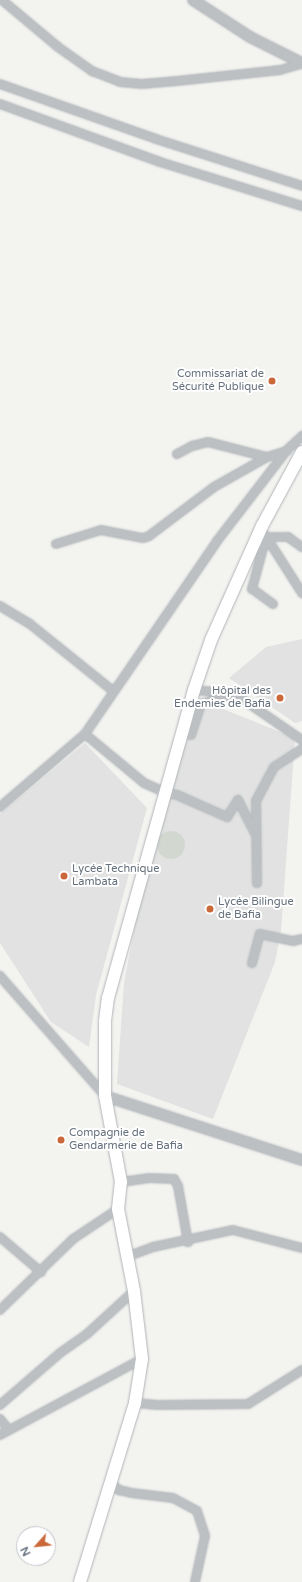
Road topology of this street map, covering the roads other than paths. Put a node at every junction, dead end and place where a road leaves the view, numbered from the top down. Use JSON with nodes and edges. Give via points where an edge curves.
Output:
{"nodes":[{"id":1,"x":2,"y":0,"type":"edge"},
{"id":2,"x":193,"y":0,"type":"edge"},
{"id":3,"x":302,"y":63,"type":"edge"},
{"id":4,"x":0,"y":84,"type":"edge"},
{"id":5,"x":0,"y":104,"type":"edge"},
{"id":6,"x":302,"y":186,"type":"edge"},
{"id":7,"x":302,"y":206,"type":"edge"},
{"id":8,"x":302,"y":436,"type":"edge"},
{"id":9,"x":287,"y":450,"type":"junction"},
{"id":10,"x":302,"y":452,"type":"edge"},
{"id":11,"x":177,"y":454,"type":"dead end"},
{"id":12,"x":268,"y":457,"type":"junction"},
{"id":13,"x":264,"y":532,"type":"junction"},
{"id":14,"x":56,"y":544,"type":"dead end"},
{"id":15,"x":302,"y":547,"type":"edge"},
{"id":16,"x":302,"y":593,"type":"edge"},
{"id":17,"x":273,"y":604,"type":"dead end"},
{"id":18,"x":0,"y":606,"type":"edge"},
{"id":19,"x":194,"y":690,"type":"junction"},
{"id":20,"x":114,"y":691,"type":"junction"},
{"id":21,"x":235,"y":694,"type":"junction"},
{"id":22,"x":85,"y":734,"type":"junction"},
{"id":23,"x":190,"y":735,"type":"dead end"},
{"id":24,"x":302,"y":740,"type":"edge"},
{"id":25,"x":302,"y":749,"type":"edge"},
{"id":26,"x":166,"y":793,"type":"junction"},
{"id":27,"x":1,"y":804,"type":"edge"},
{"id":28,"x":255,"y":833,"type":"junction"},
{"id":29,"x":257,"y":883,"type":"dead end"},
{"id":30,"x":302,"y":939,"type":"edge"},
{"id":31,"x":252,"y":963,"type":"dead end"},
{"id":32,"x":0,"y":976,"type":"edge"},
{"id":33,"x":105,"y":1096,"type":"junction"},
{"id":34,"x":302,"y":1160,"type":"edge"},
{"id":35,"x":121,"y":1182,"type":"junction"},
{"id":36,"x":118,"y":1209,"type":"junction"},
{"id":37,"x":0,"y":1237,"type":"edge"},
{"id":38,"x":188,"y":1242,"type":"junction"},
{"id":39,"x":302,"y":1248,"type":"edge"},
{"id":40,"x":126,"y":1257,"type":"junction"},
{"id":41,"x":41,"y":1272,"type":"junction"},
{"id":42,"x":134,"y":1291,"type":"junction"},
{"id":43,"x":0,"y":1310,"type":"edge"},
{"id":44,"x":142,"y":1359,"type":"junction"},
{"id":45,"x":302,"y":1370,"type":"edge"},
{"id":46,"x":135,"y":1403,"type":"junction"},
{"id":47,"x":0,"y":1405,"type":"edge"},
{"id":48,"x":0,"y":1419,"type":"edge"},
{"id":49,"x":9,"y":1430,"type":"junction"},
{"id":50,"x":0,"y":1435,"type":"edge"},
{"id":51,"x":111,"y":1483,"type":"junction"},
{"id":52,"x":80,"y":1582,"type":"edge"},
{"id":53,"x":197,"y":1582,"type":"edge"}],
"edges":[{"from":1,"to":3,"type":"street","via":[[58,47],[92,71],[120,82],[142,84],[177,81],[280,70]]},
{"from":2,"to":3,"type":"street","via":[[250,37]]},
{"from":4,"to":6,"type":"street","via":[[156,139]]},
{"from":5,"to":7,"type":"street","via":[[160,162]]},
{"from":8,"to":9,"type":"street"},
{"from":9,"to":12,"type":"street"},
{"from":9,"to":20,"type":"street","via":[[217,540]]},
{"from":10,"to":13,"type":"main road"},
{"from":11,"to":12,"type":"street","via":[[192,446],[208,442]]},
{"from":12,"to":14,"type":"street","via":[[214,487],[150,536],[143,538],[101,530]]},
{"from":13,"to":15,"type":"street","via":[[288,537]]},
{"from":13,"to":16,"type":"street"},
{"from":13,"to":17,"type":"street","via":[[252,590]]},
{"from":13,"to":19,"type":"main road","via":[[226,604]]},
{"from":18,"to":20,"type":"street","via":[[30,624]]},
{"from":19,"to":21,"type":"street"},
{"from":19,"to":26,"type":"main road"},
{"from":20,"to":22,"type":"street"},
{"from":21,"to":23,"type":"street","via":[[201,704]]},
{"from":21,"to":24,"type":"street"},
{"from":22,"to":26,"type":"street","via":[[144,783]]},
{"from":22,"to":27,"type":"street"},
{"from":25,"to":28,"type":"street","via":[[274,767],[265,781],[256,801],[258,827]]},
{"from":26,"to":28,"type":"street","via":[[177,795],[227,817],[238,800]]},
{"from":26,"to":33,"type":"main road","via":[[108,998],[105,1021]]},
{"from":28,"to":29,"type":"street","via":[[258,852]]},
{"from":30,"to":31,"type":"street","via":[[293,941],[260,934]]},
{"from":32,"to":33,"type":"street"},
{"from":33,"to":34,"type":"street"},
{"from":33,"to":35,"type":"main road"},
{"from":35,"to":36,"type":"main road"},
{"from":35,"to":38,"type":"street","via":[[148,1178],[174,1179],[178,1186]]},
{"from":36,"to":40,"type":"main road"},
{"from":36,"to":41,"type":"street","via":[[73,1239]]},
{"from":37,"to":41,"type":"street"},
{"from":38,"to":39,"type":"street","via":[[233,1230]]},
{"from":38,"to":40,"type":"street","via":[[153,1248]]},
{"from":40,"to":42,"type":"main road"},
{"from":41,"to":43,"type":"street"},
{"from":42,"to":44,"type":"main road"},
{"from":42,"to":47,"type":"street","via":[[87,1334],[60,1353]]},
{"from":44,"to":46,"type":"main road"},
{"from":44,"to":49,"type":"street"},
{"from":45,"to":46,"type":"street","via":[[248,1404],[158,1406]]},
{"from":46,"to":51,"type":"main road"},
{"from":48,"to":49,"type":"street"},
{"from":49,"to":50,"type":"street"},
{"from":51,"to":52,"type":"main road"},
{"from":51,"to":53,"type":"street","via":[[119,1490],[132,1494],[173,1498],[197,1511],[205,1536]]}]}
